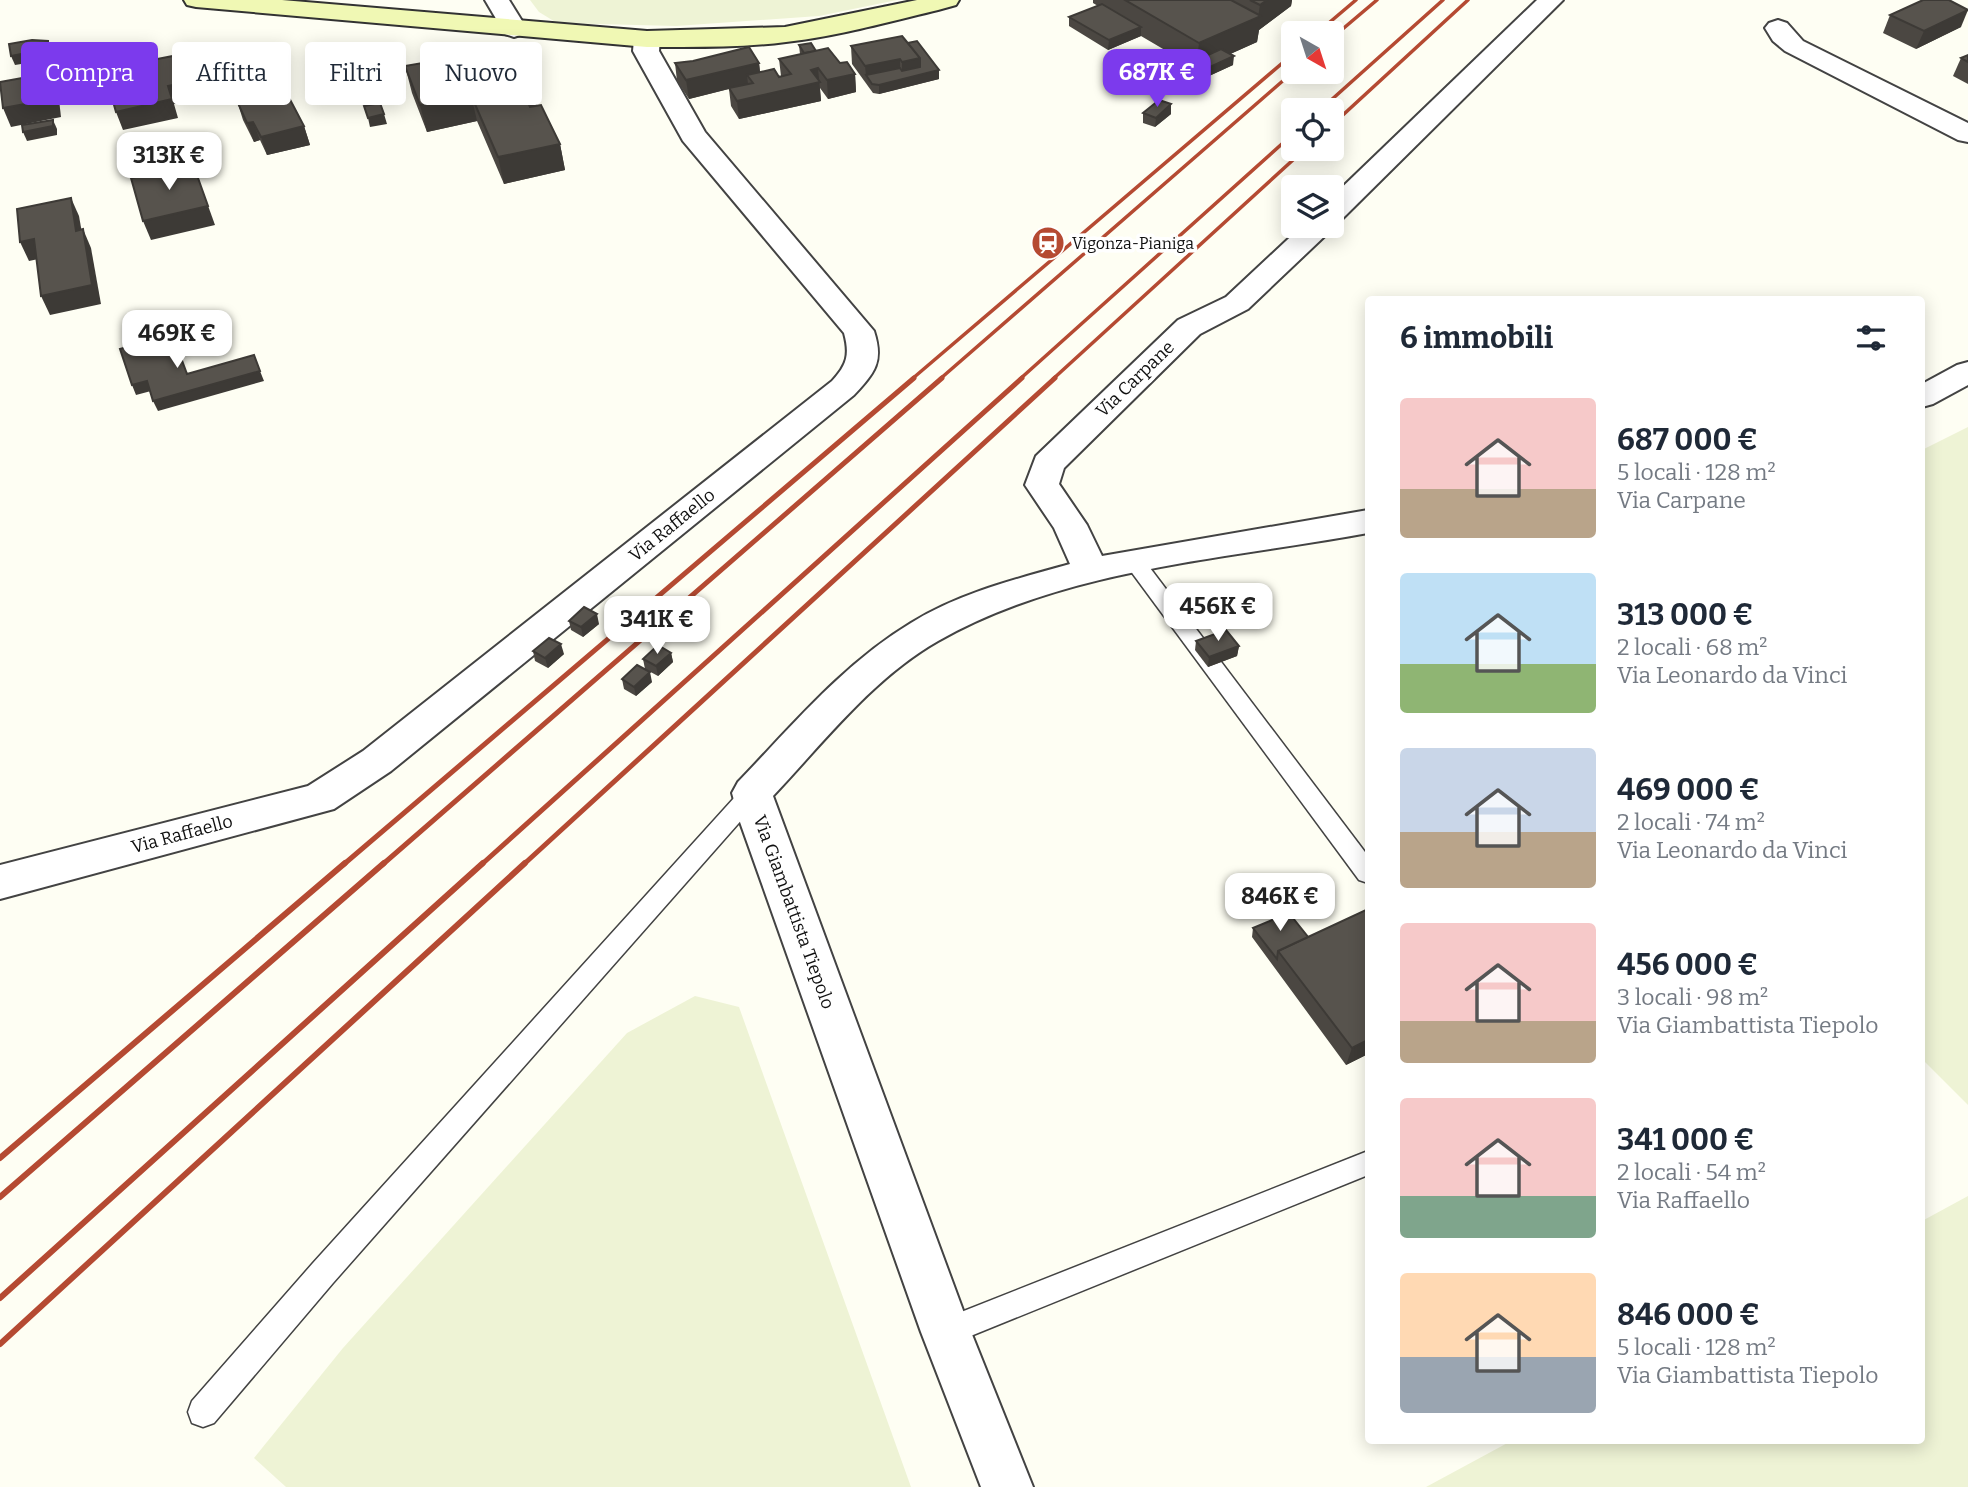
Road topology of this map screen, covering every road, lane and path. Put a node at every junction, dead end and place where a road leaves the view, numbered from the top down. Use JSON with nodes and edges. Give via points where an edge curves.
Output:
{"nodes":[{"id":1,"x":196,"y":0,"type":"edge"},
{"id":2,"x":497,"y":0,"type":"edge"},
{"id":3,"x":947,"y":0,"type":"edge"},
{"id":4,"x":1552,"y":0,"type":"edge"},
{"id":5,"x":1778,"y":28,"type":"dead end"},
{"id":6,"x":514,"y":29,"type":"junction"},
{"id":7,"x":647,"y":39,"type":"junction"},
{"id":8,"x":1968,"y":134,"type":"edge"},
{"id":9,"x":1344,"y":201,"type":"edge"},
{"id":10,"x":1306,"y":238,"type":"edge"},
{"id":11,"x":1968,"y":372,"type":"edge"},
{"id":12,"x":1925,"y":395,"type":"edge"},
{"id":13,"x":1365,"y":522,"type":"edge"},
{"id":14,"x":1133,"y":561,"type":"junction"},
{"id":15,"x":1090,"y":570,"type":"junction"},
{"id":16,"x":752,"y":793,"type":"junction"},
{"id":17,"x":1365,"y":869,"type":"edge"},
{"id":18,"x":0,"y":883,"type":"edge"},
{"id":19,"x":1365,"y":1164,"type":"edge"},
{"id":20,"x":946,"y":1332,"type":"junction"},
{"id":21,"x":203,"y":1412,"type":"dead end"},
{"id":22,"x":1007,"y":1487,"type":"edge"}],
"edges":[{"from":1,"to":6,"type":"street"},
{"from":2,"to":6,"type":"street"},
{"from":3,"to":7,"type":"street","via":[[802,32]]},
{"from":4,"to":9,"type":"street"},
{"from":5,"to":8,"type":"street","via":[[1794,46]]},
{"from":6,"to":7,"type":"street"},
{"from":7,"to":18,"type":"street","name":"Via Raffaello","via":[[646,51],[693,135],[859,331],[865,349],[863,367],[843,388],[388,752],[320,798]]},
{"from":10,"to":15,"type":"street","name":"Via Carpane","via":[[1237,303],[1189,327],[1048,464],[1042,485],[1070,525]]},
{"from":11,"to":12,"type":"street"},
{"from":13,"to":14,"type":"street","name":"Via Giambattista Tiepolo"},
{"from":14,"to":15,"type":"street","name":"Via Giambattista Tiepolo"},
{"from":14,"to":17,"type":"lane"},
{"from":15,"to":16,"type":"street","name":"Via Giambattista Tiepolo","via":[[995,598],[924,632],[859,680]]},
{"from":16,"to":20,"type":"street","name":"Via Giambattista Tiepolo"},
{"from":16,"to":21,"type":"lane"},
{"from":19,"to":20,"type":"lane"},
{"from":20,"to":22,"type":"street","name":"Via Giambattista Tiepolo"}]}
